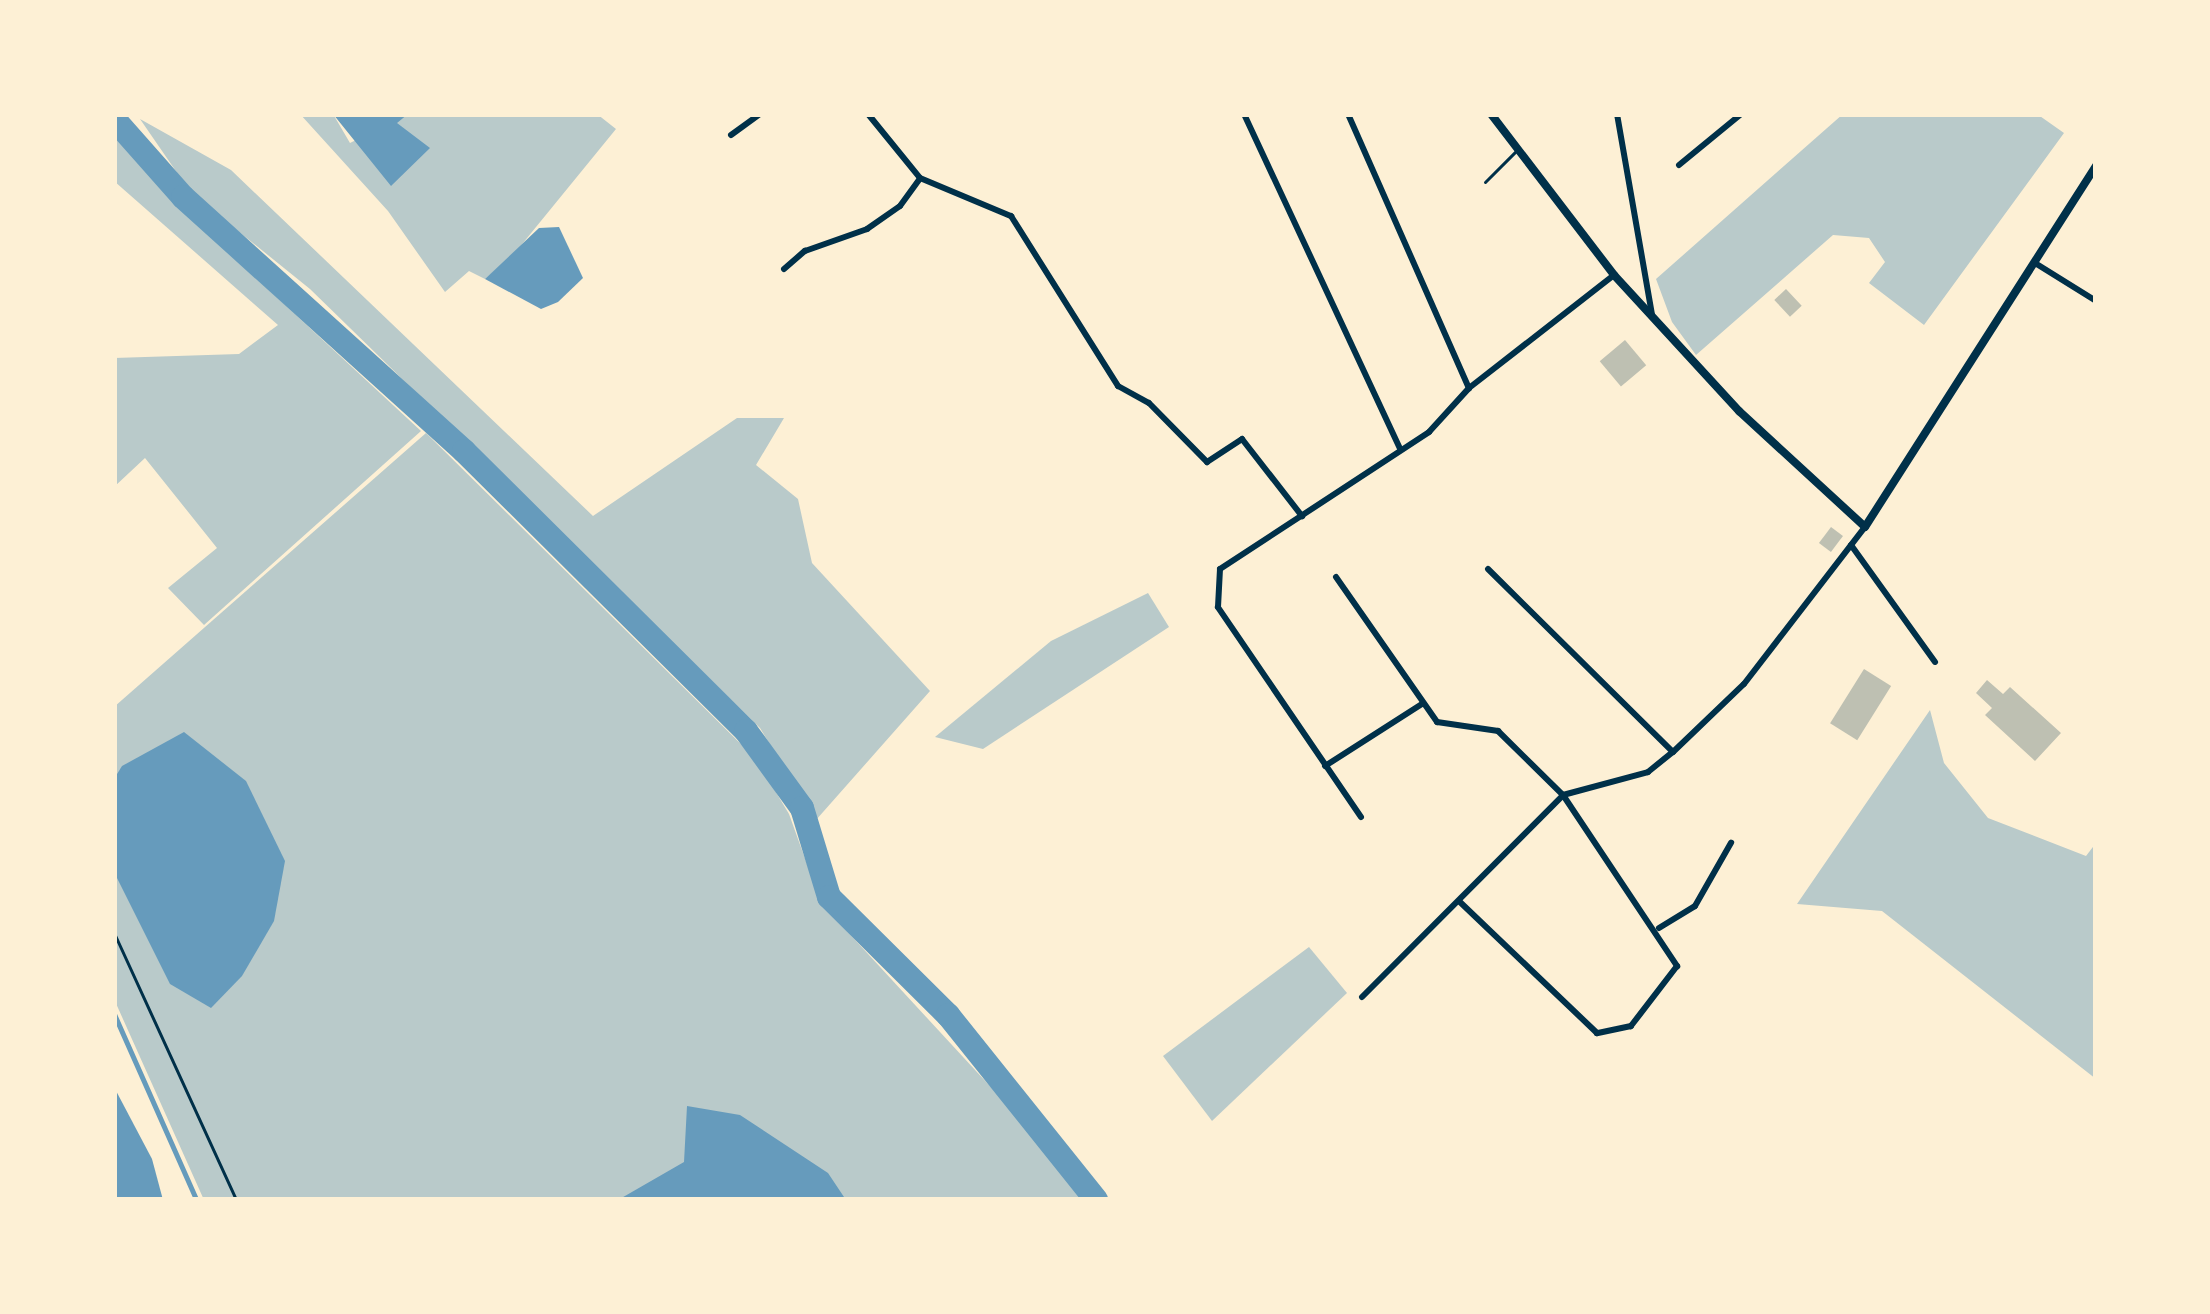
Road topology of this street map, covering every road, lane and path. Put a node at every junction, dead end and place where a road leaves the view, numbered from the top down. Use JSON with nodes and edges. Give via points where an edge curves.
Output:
{"nodes":[{"id":1,"x":760,"y":114,"type":"edge"},
{"id":2,"x":1244,"y":114,"type":"edge"},
{"id":3,"x":1348,"y":114,"type":"edge"},
{"id":4,"x":1491,"y":114,"type":"edge"},
{"id":5,"x":1617,"y":114,"type":"edge"},
{"id":6,"x":1741,"y":114,"type":"edge"},
{"id":7,"x":872,"y":115,"type":"edge"},
{"id":8,"x":731,"y":134,"type":"dead end"},
{"id":9,"x":1518,"y":149,"type":"junction"},
{"id":10,"x":1679,"y":165,"type":"dead end"},
{"id":11,"x":2096,"y":166,"type":"edge"},
{"id":12,"x":920,"y":178,"type":"junction"},
{"id":13,"x":1484,"y":182,"type":"dead end"},
{"id":14,"x":2036,"y":263,"type":"junction"},
{"id":15,"x":784,"y":269,"type":"dead end"},
{"id":16,"x":1615,"y":275,"type":"junction"},
{"id":17,"x":2096,"y":301,"type":"edge"},
{"id":18,"x":1652,"y":314,"type":"junction"},
{"id":19,"x":1469,"y":388,"type":"junction"},
{"id":20,"x":1400,"y":448,"type":"junction"},
{"id":21,"x":1302,"y":516,"type":"junction"},
{"id":22,"x":1865,"y":527,"type":"junction"},
{"id":23,"x":1852,"y":545,"type":"junction"},
{"id":24,"x":1488,"y":568,"type":"dead end"},
{"id":25,"x":1336,"y":577,"type":"dead end"},
{"id":26,"x":1935,"y":662,"type":"dead end"},
{"id":27,"x":1422,"y":704,"type":"junction"},
{"id":28,"x":1673,"y":752,"type":"junction"},
{"id":29,"x":1325,"y":766,"type":"junction"},
{"id":30,"x":1562,"y":795,"type":"junction"},
{"id":31,"x":1360,"y":817,"type":"dead end"},
{"id":32,"x":1731,"y":843,"type":"dead end"},
{"id":33,"x":1459,"y":901,"type":"junction"},
{"id":34,"x":1659,"y":928,"type":"junction"},
{"id":35,"x":114,"y":933,"type":"edge"},
{"id":36,"x":1363,"y":997,"type":"dead end"},
{"id":37,"x":236,"y":1200,"type":"edge"}],
"edges":[{"from":1,"to":8,"type":"street"},
{"from":2,"to":20,"type":"street"},
{"from":3,"to":19,"type":"street"},
{"from":4,"to":9,"type":"street"},
{"from":5,"to":18,"type":"street"},
{"from":6,"to":10,"type":"street"},
{"from":7,"to":12,"type":"street"},
{"from":9,"to":13,"type":"lane"},
{"from":9,"to":16,"type":"street"},
{"from":11,"to":14,"type":"street"},
{"from":12,"to":15,"type":"street","via":[[900,206],[867,229],[806,250]]},
{"from":12,"to":21,"type":"street","via":[[1011,216],[1118,386],[1149,403],[1207,461],[1242,439]]},
{"from":14,"to":17,"type":"street"},
{"from":14,"to":22,"type":"street"},
{"from":16,"to":18,"type":"street"},
{"from":16,"to":19,"type":"street"},
{"from":18,"to":22,"type":"street","via":[[1739,411]]},
{"from":19,"to":20,"type":"street","via":[[1429,432]]},
{"from":20,"to":21,"type":"street"},
{"from":21,"to":29,"type":"street","via":[[1220,569],[1217,607]]},
{"from":22,"to":23,"type":"street"},
{"from":23,"to":26,"type":"street"},
{"from":23,"to":28,"type":"street","via":[[1744,684]]},
{"from":24,"to":28,"type":"street"},
{"from":25,"to":27,"type":"street"},
{"from":27,"to":29,"type":"street"},
{"from":27,"to":30,"type":"street","via":[[1456,730],[1498,731]]},
{"from":28,"to":30,"type":"street","via":[[1648,772]]},
{"from":29,"to":31,"type":"street"},
{"from":30,"to":33,"type":"street"},
{"from":30,"to":34,"type":"street"},
{"from":32,"to":34,"type":"street","via":[[1695,906]]},
{"from":33,"to":34,"type":"street","via":[[1597,1033],[1631,1026],[1677,966]]},
{"from":33,"to":36,"type":"street"},
{"from":35,"to":37,"type":"path"}]}
